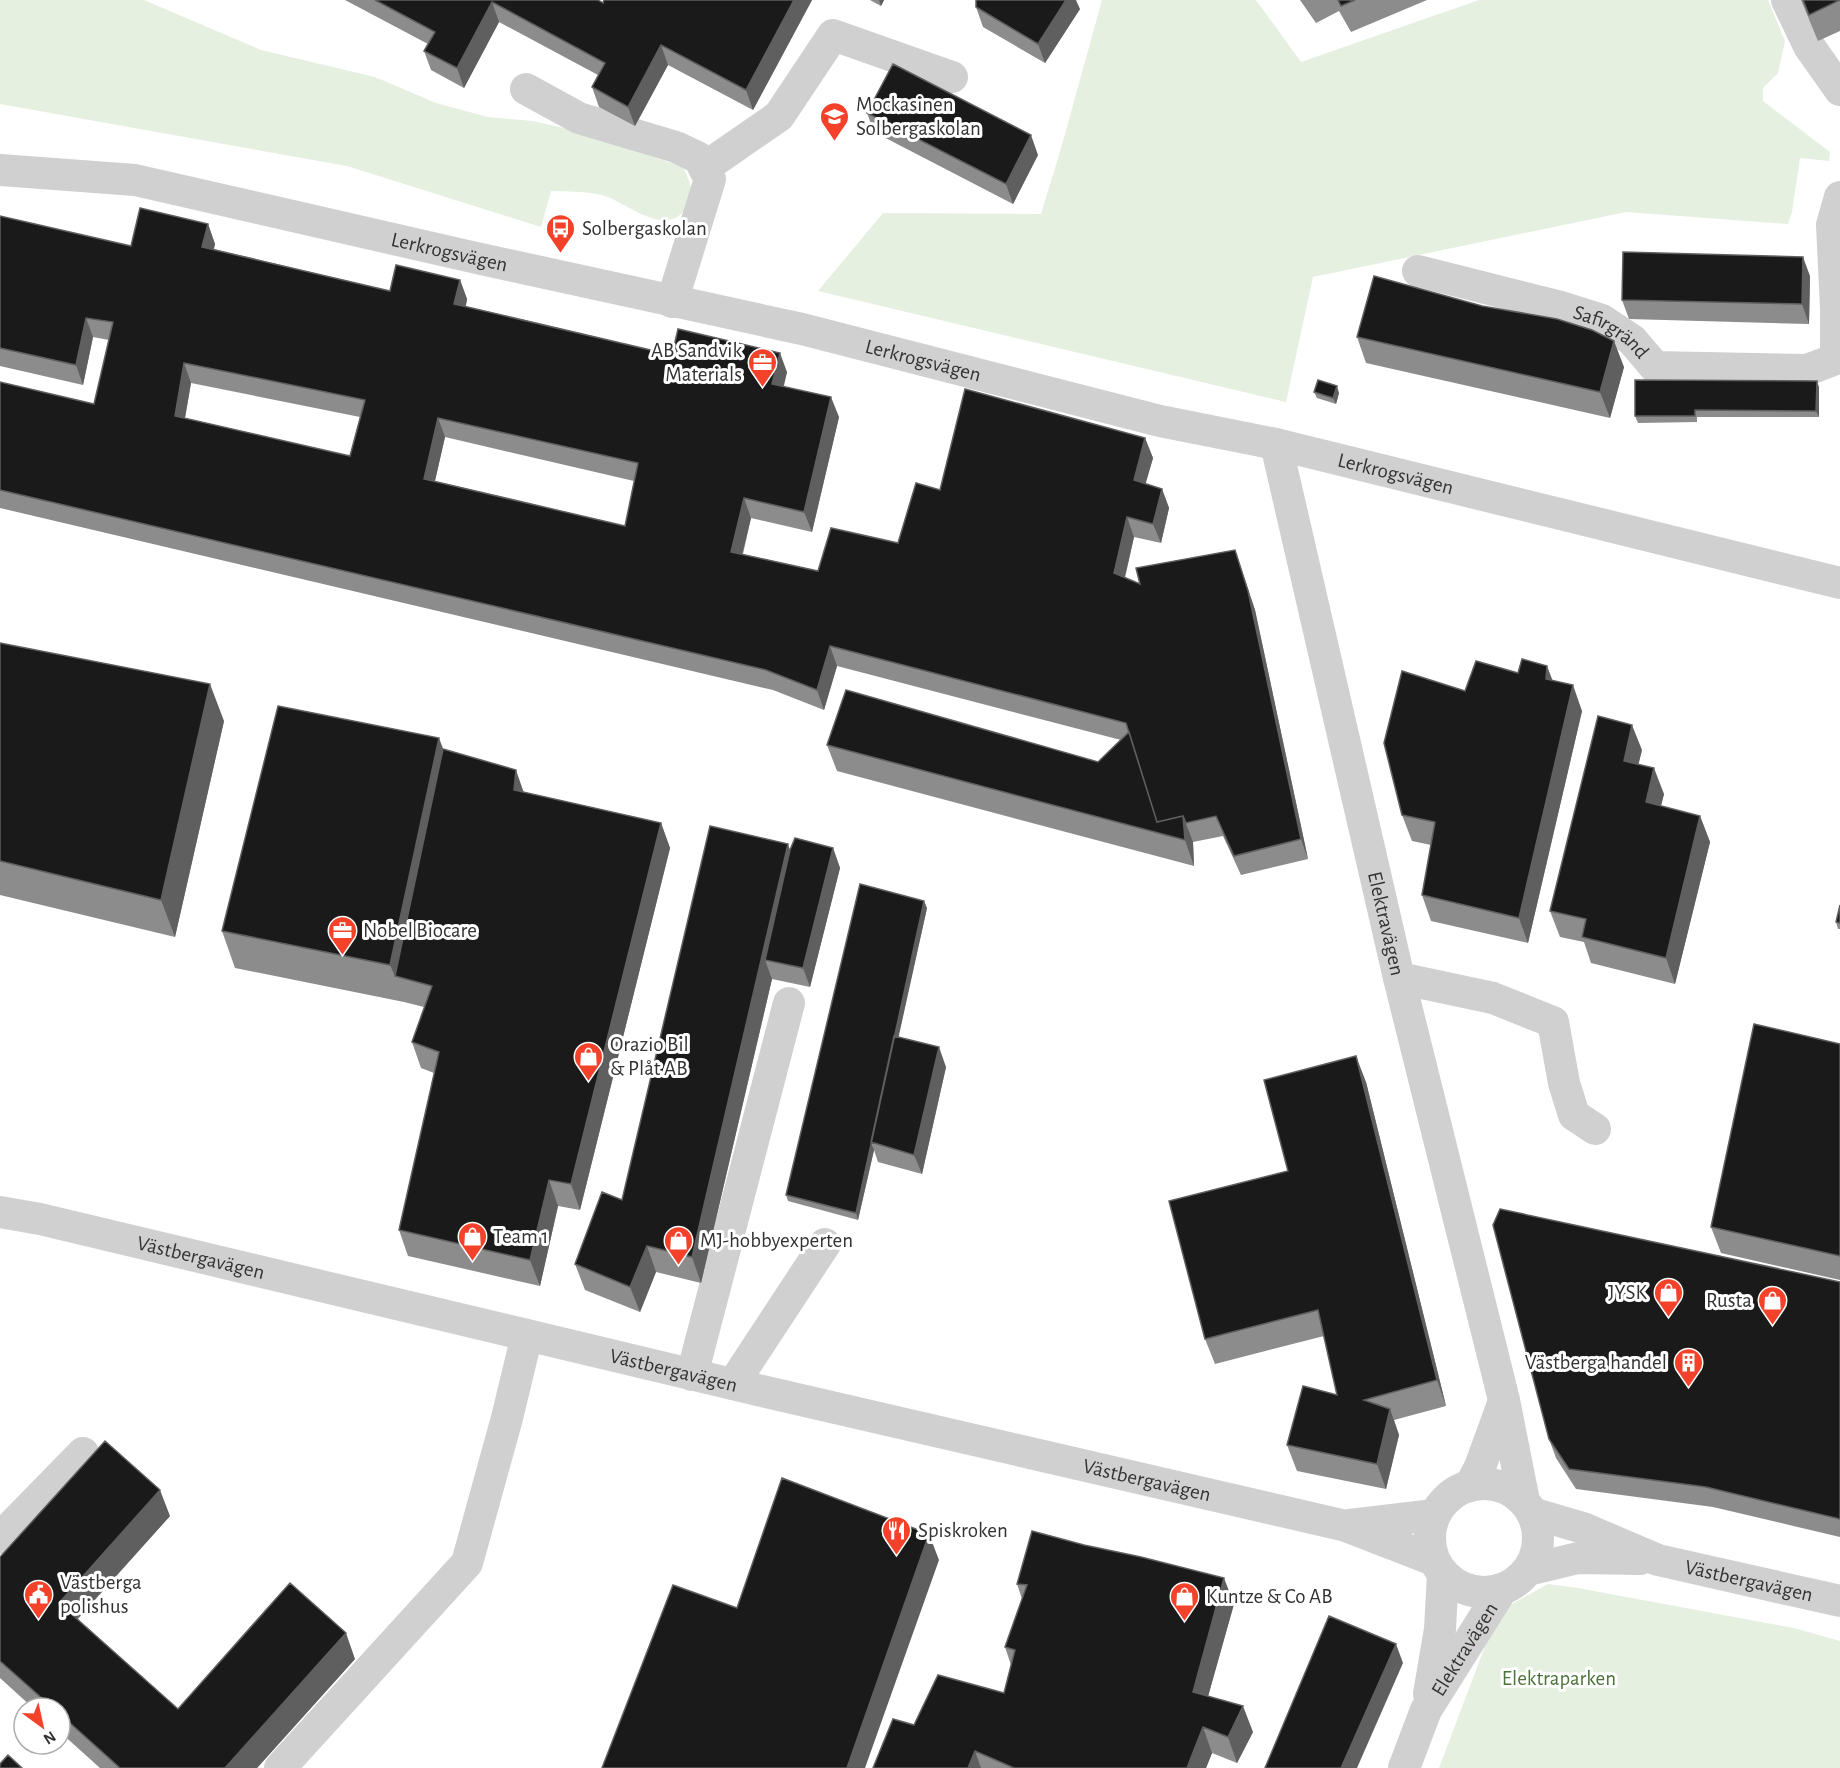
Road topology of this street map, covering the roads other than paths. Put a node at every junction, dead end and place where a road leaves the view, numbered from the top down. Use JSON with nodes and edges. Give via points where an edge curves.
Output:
{"nodes":[{"id":1,"x":1787,"y":0,"type":"edge"},
{"id":2,"x":952,"y":77,"type":"dead end"},
{"id":3,"x":526,"y":89,"type":"dead end"},
{"id":4,"x":1840,"y":90,"type":"edge"},
{"id":5,"x":704,"y":168,"type":"junction"},
{"id":6,"x":0,"y":170,"type":"edge"},
{"id":7,"x":1840,"y":196,"type":"edge"},
{"id":8,"x":1418,"y":271,"type":"dead end"},
{"id":9,"x":672,"y":302,"type":"junction"},
{"id":10,"x":1838,"y":359,"type":"edge"},
{"id":11,"x":1276,"y":444,"type":"junction"},
{"id":12,"x":1840,"y":583,"type":"edge"},
{"id":13,"x":1399,"y":978,"type":"junction"},
{"id":14,"x":789,"y":1003,"type":"dead end"},
{"id":15,"x":1595,"y":1129,"type":"dead end"},
{"id":16,"x":0,"y":1212,"type":"edge"},
{"id":17,"x":825,"y":1244,"type":"dead end"},
{"id":18,"x":527,"y":1335,"type":"junction"},
{"id":19,"x":692,"y":1374,"type":"junction"},
{"id":20,"x":733,"y":1384,"type":"junction"},
{"id":21,"x":1504,"y":1400,"type":"junction"},
{"id":22,"x":83,"y":1453,"type":"dead end"},
{"id":23,"x":1470,"y":1486,"type":"junction"},
{"id":24,"x":1528,"y":1507,"type":"junction"},
{"id":25,"x":1434,"y":1515,"type":"junction"},
{"id":26,"x":1346,"y":1526,"type":"junction"},
{"id":27,"x":0,"y":1538,"type":"edge"},
{"id":28,"x":1658,"y":1560,"type":"junction"},
{"id":29,"x":1438,"y":1567,"type":"junction"},
{"id":30,"x":1528,"y":1570,"type":"junction"},
{"id":31,"x":1502,"y":1589,"type":"junction"},
{"id":32,"x":1840,"y":1601,"type":"edge"},
{"id":33,"x":1426,"y":1710,"type":"junction"},
{"id":34,"x":280,"y":1768,"type":"edge"},
{"id":35,"x":1404,"y":1768,"type":"edge"}],
"edges":[{"from":1,"to":4,"type":"street","via":[[1809,46]]},
{"from":2,"to":5,"type":"street","via":[[832,34],[779,116]]},
{"from":3,"to":5,"type":"street","via":[[579,118],[676,147],[699,158]]},
{"from":5,"to":9,"type":"street","via":[[710,179]]},
{"from":6,"to":9,"type":"street","name":"Lerkrogsvägen","via":[[135,180]]},
{"from":7,"to":10,"type":"street","name":"Safirgränd","via":[[1832,225]]},
{"from":8,"to":10,"type":"street","name":"Safirgränd","via":[[1602,320],[1632,340],[1655,368],[1807,370]]},
{"from":9,"to":11,"type":"street","name":"Lerkrogsvägen","via":[[802,329],[1160,421]]},
{"from":11,"to":12,"type":"street","name":"Lerkrogsvägen"},
{"from":11,"to":13,"type":"street","name":"Elektravägen"},
{"from":13,"to":15,"type":"street","via":[[1493,998],[1553,1022],[1574,1115]]},
{"from":13,"to":21,"type":"street","name":"Elektravägen"},
{"from":14,"to":19,"type":"street"},
{"from":16,"to":18,"type":"street","name":"Västbergavägen"},
{"from":17,"to":20,"type":"street"},
{"from":18,"to":19,"type":"street","name":"Västbergavägen"},
{"from":18,"to":34,"type":"street","via":[[467,1563]]},
{"from":19,"to":20,"type":"street","name":"Västbergavägen"},
{"from":20,"to":26,"type":"street","name":"Västbergavägen"},
{"from":21,"to":23,"type":"street"},
{"from":21,"to":24,"type":"street","name":"Elektravägen"},
{"from":22,"to":27,"type":"street"},
{"from":23,"to":24,"type":"street","via":[[1499,1486]]},
{"from":23,"to":25,"type":"street","via":[[1455,1492]]},
{"from":24,"to":28,"type":"street","name":"Västbergavägen"},
{"from":24,"to":30,"type":"street","via":[[1537,1526],[1538,1541]]},
{"from":25,"to":26,"type":"street","name":"Västbergavägen"},
{"from":25,"to":29,"type":"street","via":[[1430,1545]]},
{"from":26,"to":29,"type":"street","name":"Västbergavägen"},
{"from":28,"to":30,"type":"street","name":"Västbergavägen","via":[[1578,1558]]},
{"from":28,"to":32,"type":"street","name":"Västbergavägen"},
{"from":29,"to":31,"type":"street","via":[[1455,1584],[1470,1591]]},
{"from":29,"to":33,"type":"street","name":"Elektravägen","via":[[1440,1629]]},
{"from":30,"to":31,"type":"street"},
{"from":31,"to":33,"type":"street","name":"Elektravägen"},
{"from":33,"to":35,"type":"street","name":"Elektravägen"}]}
